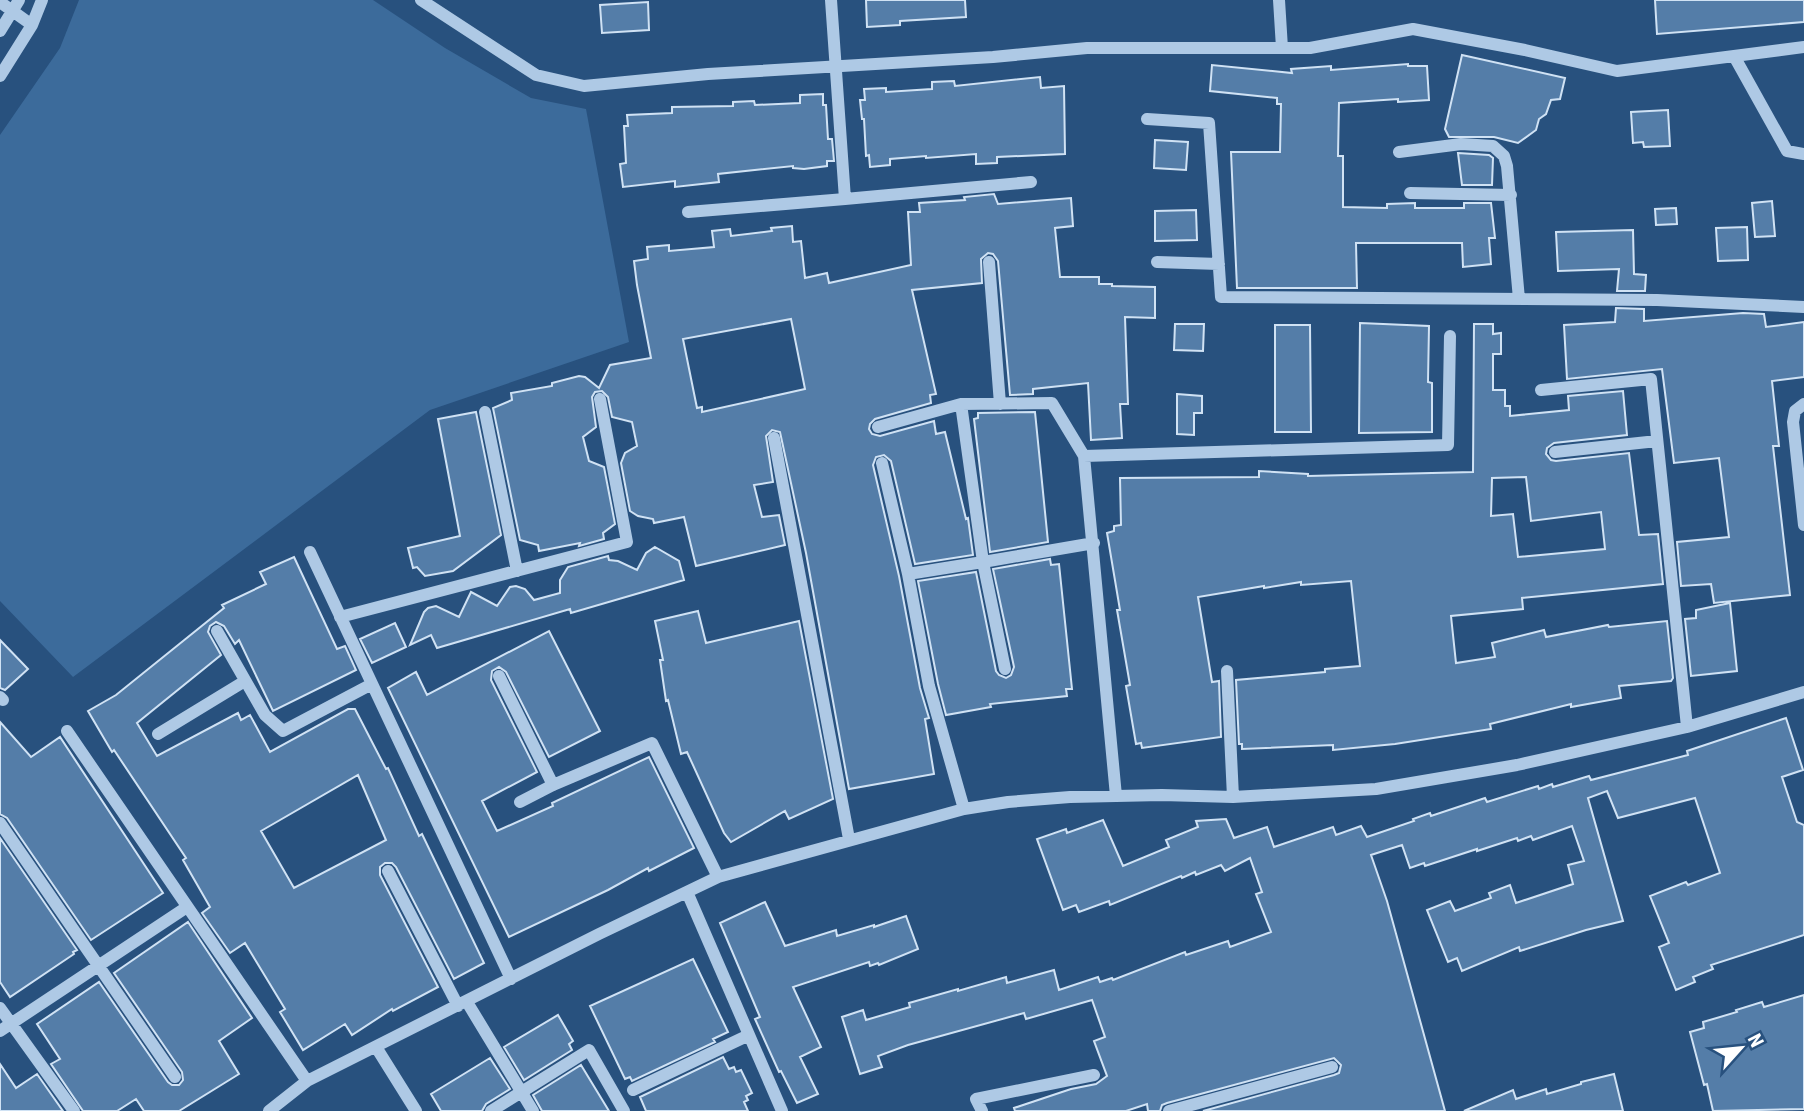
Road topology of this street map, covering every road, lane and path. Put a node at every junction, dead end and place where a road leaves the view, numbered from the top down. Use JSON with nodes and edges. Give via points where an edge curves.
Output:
{"nodes":[{"id":1,"x":42,"y":0,"type":"edge"},
{"id":2,"x":421,"y":0,"type":"edge"},
{"id":3,"x":831,"y":0,"type":"edge"},
{"id":4,"x":1279,"y":0,"type":"edge"},
{"id":5,"x":0,"y":2,"type":"edge"},
{"id":6,"x":16,"y":6,"type":"edge"},
{"id":7,"x":32,"y":25,"type":"junction"},
{"id":8,"x":0,"y":31,"type":"edge"},
{"id":9,"x":1804,"y":47,"type":"edge"},
{"id":10,"x":1283,"y":48,"type":"junction"},
{"id":11,"x":1734,"y":56,"type":"junction"},
{"id":12,"x":837,"y":66,"type":"junction"},
{"id":13,"x":0,"y":76,"type":"edge"},
{"id":14,"x":1147,"y":119,"type":"dead end"},
{"id":15,"x":1399,"y":152,"type":"dead end"},
{"id":16,"x":1804,"y":155,"type":"edge"},
{"id":17,"x":1031,"y":182,"type":"dead end"},
{"id":18,"x":1410,"y":193,"type":"dead end"},
{"id":19,"x":1511,"y":195,"type":"junction"},
{"id":20,"x":845,"y":199,"type":"junction"},
{"id":21,"x":688,"y":212,"type":"dead end"},
{"id":22,"x":989,"y":262,"type":"dead end"},
{"id":23,"x":1157,"y":262,"type":"dead end"},
{"id":24,"x":1219,"y":264,"type":"junction"},
{"id":25,"x":1519,"y":299,"type":"junction"},
{"id":26,"x":1804,"y":307,"type":"edge"},
{"id":27,"x":1450,"y":336,"type":"dead end"},
{"id":28,"x":1541,"y":390,"type":"dead end"},
{"id":29,"x":600,"y":398,"type":"dead end"},
{"id":30,"x":961,"y":404,"type":"junction"},
{"id":31,"x":1000,"y":404,"type":"junction"},
{"id":32,"x":1804,"y":404,"type":"edge"},
{"id":33,"x":485,"y":412,"type":"dead end"},
{"id":34,"x":878,"y":427,"type":"dead end"},
{"id":35,"x":774,"y":438,"type":"dead end"},
{"id":36,"x":1657,"y":440,"type":"junction"},
{"id":37,"x":1555,"y":452,"type":"dead end"},
{"id":38,"x":1084,"y":456,"type":"junction"},
{"id":39,"x":883,"y":463,"type":"dead end"},
{"id":40,"x":1804,"y":525,"type":"edge"},
{"id":41,"x":1094,"y":543,"type":"junction"},
{"id":42,"x":310,"y":552,"type":"dead end"},
{"id":43,"x":984,"y":562,"type":"junction"},
{"id":44,"x":517,"y":570,"type":"junction"},
{"id":45,"x":908,"y":574,"type":"junction"},
{"id":46,"x":340,"y":617,"type":"junction"},
{"id":47,"x":218,"y":631,"type":"dead end"},
{"id":48,"x":1005,"y":669,"type":"dead end"},
{"id":49,"x":1227,"y":671,"type":"dead end"},
{"id":50,"x":499,"y":676,"type":"dead end"},
{"id":51,"x":245,"y":681,"type":"junction"},
{"id":52,"x":372,"y":684,"type":"junction"},
{"id":53,"x":1804,"y":692,"type":"edge"},
{"id":54,"x":1687,"y":727,"type":"junction"},
{"id":55,"x":67,"y":731,"type":"dead end"},
{"id":56,"x":158,"y":734,"type":"dead end"},
{"id":57,"x":553,"y":785,"type":"junction"},
{"id":58,"x":1116,"y":796,"type":"junction"},
{"id":59,"x":1233,"y":797,"type":"junction"},
{"id":60,"x":520,"y":802,"type":"dead end"},
{"id":61,"x":964,"y":809,"type":"junction"},
{"id":62,"x":0,"y":823,"type":"edge"},
{"id":63,"x":849,"y":839,"type":"junction"},
{"id":64,"x":388,"y":871,"type":"dead end"},
{"id":65,"x":718,"y":877,"type":"junction"},
{"id":66,"x":687,"y":892,"type":"junction"},
{"id":67,"x":187,"y":907,"type":"junction"},
{"id":68,"x":99,"y":966,"type":"junction"},
{"id":69,"x":511,"y":979,"type":"junction"},
{"id":70,"x":462,"y":1004,"type":"junction"},
{"id":71,"x":0,"y":1008,"type":"edge"},
{"id":72,"x":6,"y":1028,"type":"edge"},
{"id":73,"x":749,"y":1035,"type":"junction"},
{"id":74,"x":376,"y":1047,"type":"junction"},
{"id":75,"x":1332,"y":1067,"type":"dead end"},
{"id":76,"x":1094,"y":1075,"type":"dead end"},
{"id":77,"x":175,"y":1077,"type":"dead end"},
{"id":78,"x":307,"y":1081,"type":"junction"},
{"id":79,"x":633,"y":1090,"type":"dead end"},
{"id":80,"x":522,"y":1093,"type":"junction"},
{"id":81,"x":74,"y":1111,"type":"edge"},
{"id":82,"x":269,"y":1111,"type":"edge"},
{"id":83,"x":416,"y":1111,"type":"edge"},
{"id":84,"x":491,"y":1111,"type":"edge"},
{"id":85,"x":533,"y":1111,"type":"edge"},
{"id":86,"x":624,"y":1111,"type":"edge"},
{"id":87,"x":782,"y":1111,"type":"edge"},
{"id":88,"x":982,"y":1111,"type":"edge"},
{"id":89,"x":1169,"y":1111,"type":"edge"}],
"edges":[{"from":1,"to":7,"type":"street"},
{"from":2,"to":12,"type":"street","via":[[536,75],[584,86]]},
{"from":3,"to":12,"type":"street"},
{"from":4,"to":10,"type":"street"},
{"from":5,"to":6,"type":"street"},
{"from":6,"to":7,"type":"street"},
{"from":6,"to":8,"type":"street"},
{"from":7,"to":13,"type":"street"},
{"from":9,"to":11,"type":"street"},
{"from":10,"to":11,"type":"street","via":[[1310,48],[1413,29],[1617,71]]},
{"from":10,"to":12,"type":"street","via":[[1087,48]]},
{"from":11,"to":16,"type":"street","via":[[1787,151]]},
{"from":12,"to":20,"type":"street"},
{"from":14,"to":24,"type":"street","via":[[1209,123]]},
{"from":15,"to":19,"type":"street","via":[[1461,144],[1493,146],[1504,156]]},
{"from":17,"to":20,"type":"street"},
{"from":18,"to":19,"type":"street"},
{"from":19,"to":25,"type":"street"},
{"from":20,"to":21,"type":"street"},
{"from":22,"to":31,"type":"street"},
{"from":23,"to":24,"type":"street"},
{"from":24,"to":25,"type":"street","via":[[1221,297]]},
{"from":25,"to":26,"type":"street"},
{"from":27,"to":38,"type":"street","via":[[1448,445]]},
{"from":28,"to":36,"type":"street","via":[[1651,379]]},
{"from":29,"to":44,"type":"street","via":[[627,542]]},
{"from":30,"to":31,"type":"street"},
{"from":30,"to":34,"type":"street"},
{"from":30,"to":43,"type":"street"},
{"from":31,"to":38,"type":"street","via":[[1052,403]]},
{"from":32,"to":40,"type":"street","via":[[1795,411],[1793,422]]},
{"from":33,"to":44,"type":"street"},
{"from":35,"to":63,"type":"street"},
{"from":36,"to":37,"type":"street"},
{"from":36,"to":54,"type":"street"},
{"from":38,"to":41,"type":"street"},
{"from":39,"to":45,"type":"street"},
{"from":41,"to":43,"type":"street"},
{"from":41,"to":58,"type":"street"},
{"from":42,"to":46,"type":"street"},
{"from":43,"to":45,"type":"street"},
{"from":43,"to":48,"type":"street"},
{"from":44,"to":46,"type":"street"},
{"from":45,"to":61,"type":"street","via":[[929,686]]},
{"from":46,"to":52,"type":"street"},
{"from":47,"to":51,"type":"street"},
{"from":49,"to":59,"type":"street"},
{"from":50,"to":57,"type":"street"},
{"from":51,"to":52,"type":"street","via":[[265,715],[283,731]]},
{"from":51,"to":56,"type":"street"},
{"from":52,"to":69,"type":"street"},
{"from":53,"to":54,"type":"street"},
{"from":54,"to":59,"type":"street","via":[[1517,765],[1376,789]]},
{"from":55,"to":67,"type":"street"},
{"from":57,"to":60,"type":"street"},
{"from":57,"to":65,"type":"street","via":[[652,743]]},
{"from":58,"to":59,"type":"street"},
{"from":58,"to":61,"type":"street"},
{"from":61,"to":63,"type":"street"},
{"from":62,"to":68,"type":"street"},
{"from":63,"to":65,"type":"street"},
{"from":64,"to":70,"type":"street"},
{"from":65,"to":66,"type":"street"},
{"from":66,"to":69,"type":"street"},
{"from":66,"to":73,"type":"street"},
{"from":67,"to":68,"type":"street"},
{"from":67,"to":78,"type":"street"},
{"from":68,"to":72,"type":"street"},
{"from":68,"to":77,"type":"street"},
{"from":69,"to":70,"type":"street"},
{"from":70,"to":74,"type":"street"},
{"from":70,"to":80,"type":"street"},
{"from":71,"to":72,"type":"street"},
{"from":72,"to":81,"type":"street"},
{"from":73,"to":79,"type":"street"},
{"from":73,"to":87,"type":"street"},
{"from":74,"to":78,"type":"street"},
{"from":74,"to":83,"type":"street"},
{"from":75,"to":89,"type":"street"},
{"from":76,"to":88,"type":"street","via":[[976,1099]]},
{"from":78,"to":82,"type":"street"},
{"from":80,"to":84,"type":"street"},
{"from":80,"to":85,"type":"street"},
{"from":80,"to":86,"type":"street","via":[[589,1050]]}]}
